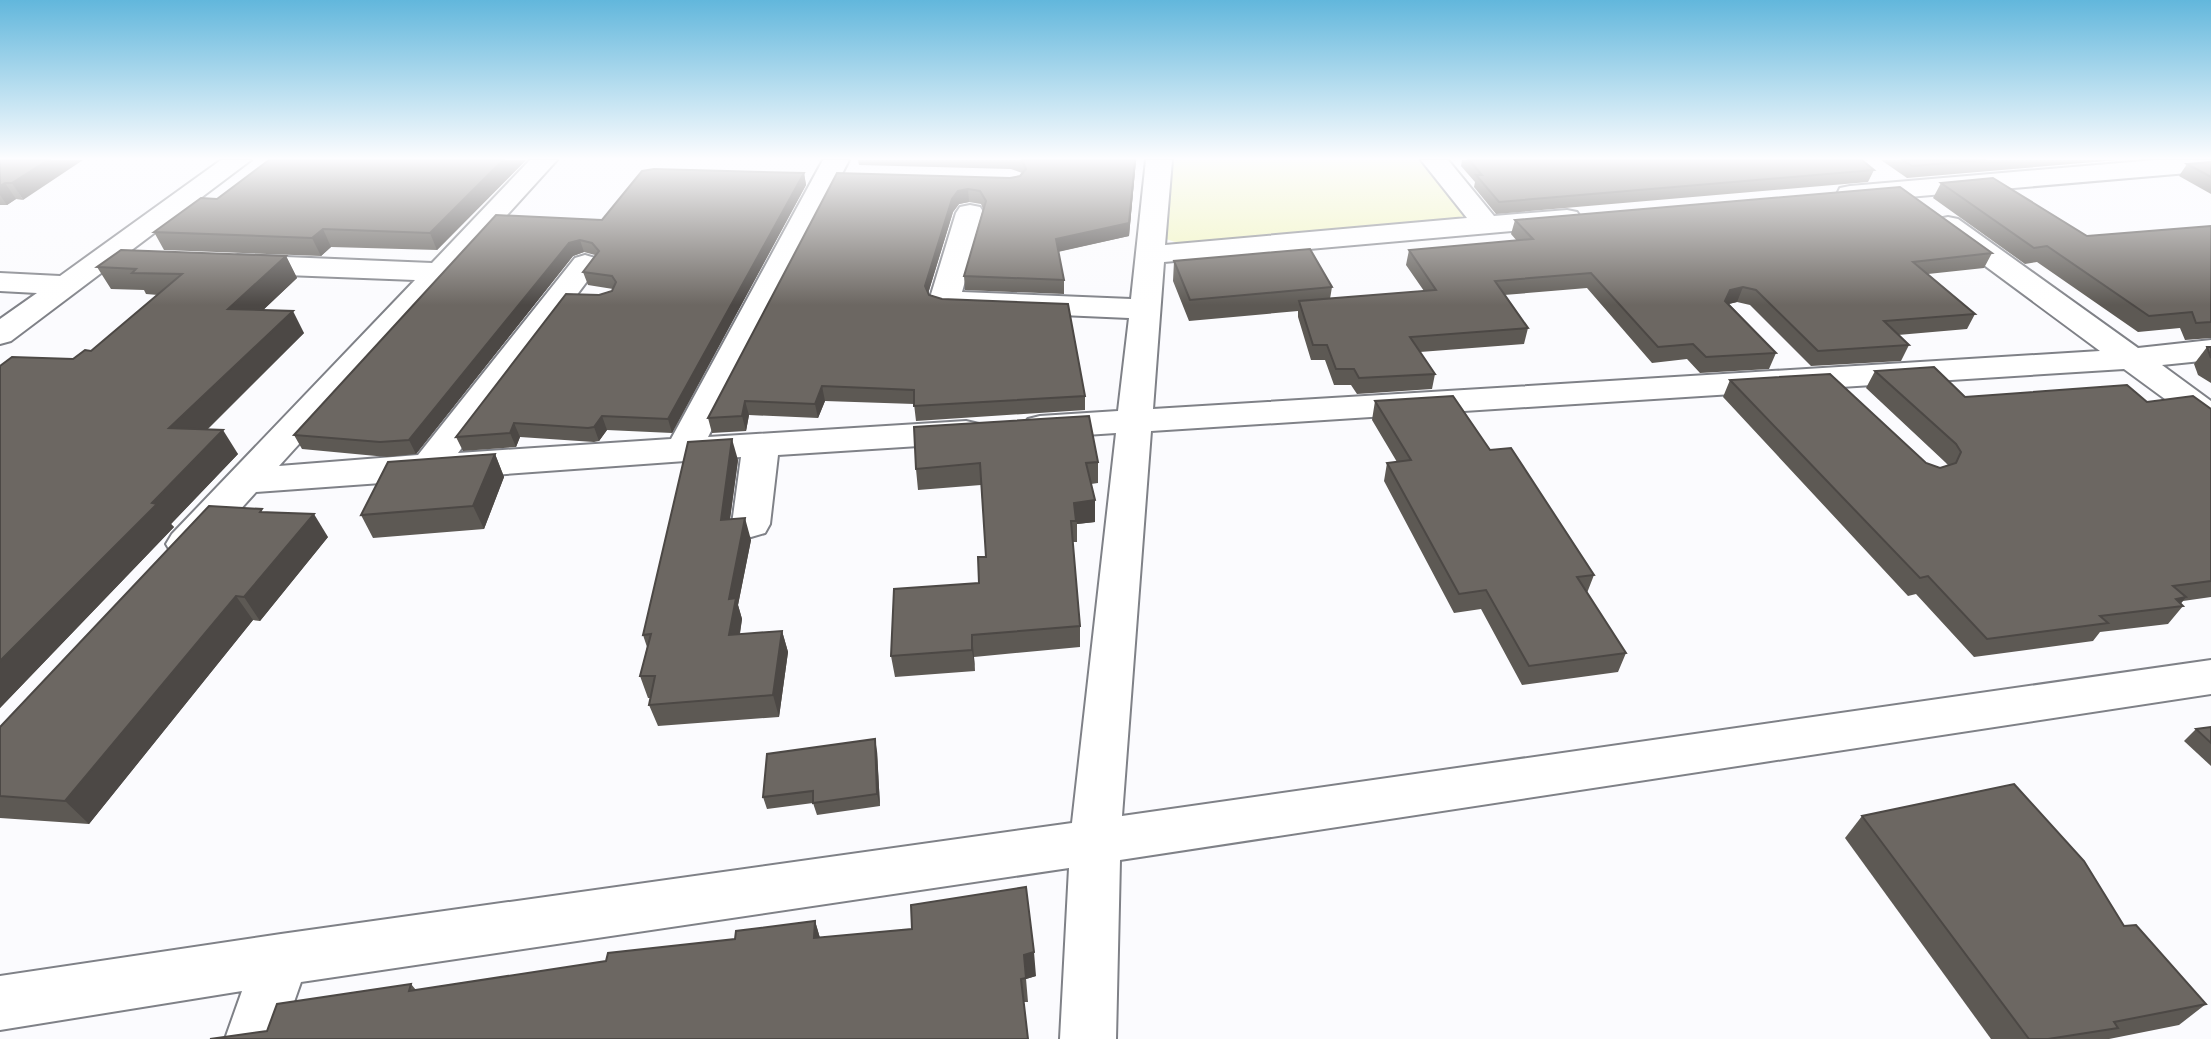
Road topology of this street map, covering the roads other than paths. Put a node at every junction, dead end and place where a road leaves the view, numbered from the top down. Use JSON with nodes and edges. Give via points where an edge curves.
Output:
{"nodes":[{"id":1,"x":172,"y":208,"type":"edge"},
{"id":2,"x":499,"y":208,"type":"edge"},
{"id":3,"x":818,"y":208,"type":"edge"},
{"id":4,"x":1154,"y":208,"type":"edge"},
{"id":5,"x":1474,"y":208,"type":"edge"},
{"id":6,"x":1924,"y":208,"type":"edge"},
{"id":7,"x":970,"y":213,"type":"dead end"},
{"id":8,"x":1597,"y":216,"type":"edge"},
{"id":9,"x":1487,"y":225,"type":"junction"},
{"id":10,"x":1150,"y":255,"type":"junction"},
{"id":11,"x":104,"y":259,"type":"junction"},
{"id":12,"x":145,"y":260,"type":"edge"},
{"id":13,"x":215,"y":263,"type":"edge"},
{"id":14,"x":585,"y":264,"type":"edge"},
{"id":15,"x":439,"y":272,"type":"junction"},
{"id":16,"x":0,"y":282,"type":"edge"},
{"id":17,"x":68,"y":285,"type":"junction"},
{"id":18,"x":1146,"y":309,"type":"junction"},
{"id":19,"x":0,"y":334,"type":"edge"},
{"id":20,"x":2211,"y":350,"type":"edge"},
{"id":21,"x":1774,"y":352,"type":"edge"},
{"id":22,"x":2130,"y":359,"type":"junction"},
{"id":23,"x":1817,"y":379,"type":"junction"},
{"id":24,"x":1861,"y":406,"type":"edge"},
{"id":25,"x":2211,"y":418,"type":"edge"},
{"id":26,"x":1136,"y":421,"type":"junction"},
{"id":27,"x":761,"y":444,"type":"junction"},
{"id":28,"x":684,"y":449,"type":"junction"},
{"id":29,"x":429,"y":466,"type":"junction"},
{"id":30,"x":245,"y":481,"type":"junction"},
{"id":31,"x":751,"y":524,"type":"dead end"},
{"id":32,"x":160,"y":571,"type":"edge"},
{"id":33,"x":2211,"y":677,"type":"edge"},
{"id":34,"x":1095,"y":842,"type":"junction"},
{"id":35,"x":281,"y":959,"type":"junction"},
{"id":36,"x":0,"y":1003,"type":"edge"},
{"id":37,"x":253,"y":1039,"type":"edge"},
{"id":38,"x":1088,"y":1039,"type":"edge"}],
"edges":[{"from":1,"to":11,"type":"street"},
{"from":2,"to":15,"type":"street"},
{"from":3,"to":28,"type":"street"},
{"from":4,"to":10,"type":"street"},
{"from":5,"to":9,"type":"street"},
{"from":6,"to":22,"type":"street"},
{"from":7,"to":18,"type":"street","via":[[944,301]]},
{"from":8,"to":9,"type":"street"},
{"from":9,"to":10,"type":"street"},
{"from":10,"to":18,"type":"street"},
{"from":11,"to":12,"type":"street"},
{"from":11,"to":17,"type":"street"},
{"from":13,"to":15,"type":"street"},
{"from":14,"to":29,"type":"street","via":[[576,297]]},
{"from":15,"to":30,"type":"street"},
{"from":16,"to":17,"type":"street"},
{"from":17,"to":19,"type":"street"},
{"from":18,"to":26,"type":"street"},
{"from":20,"to":22,"type":"street"},
{"from":21,"to":23,"type":"street"},
{"from":22,"to":23,"type":"street"},
{"from":22,"to":25,"type":"street"},
{"from":23,"to":24,"type":"street"},
{"from":23,"to":26,"type":"street"},
{"from":26,"to":27,"type":"street"},
{"from":26,"to":34,"type":"street"},
{"from":27,"to":28,"type":"street"},
{"from":27,"to":31,"type":"street"},
{"from":28,"to":29,"type":"street"},
{"from":29,"to":30,"type":"street"},
{"from":30,"to":32,"type":"street"},
{"from":33,"to":34,"type":"street"},
{"from":34,"to":35,"type":"street"},
{"from":34,"to":38,"type":"street"},
{"from":35,"to":36,"type":"street"},
{"from":35,"to":37,"type":"street"}]}
